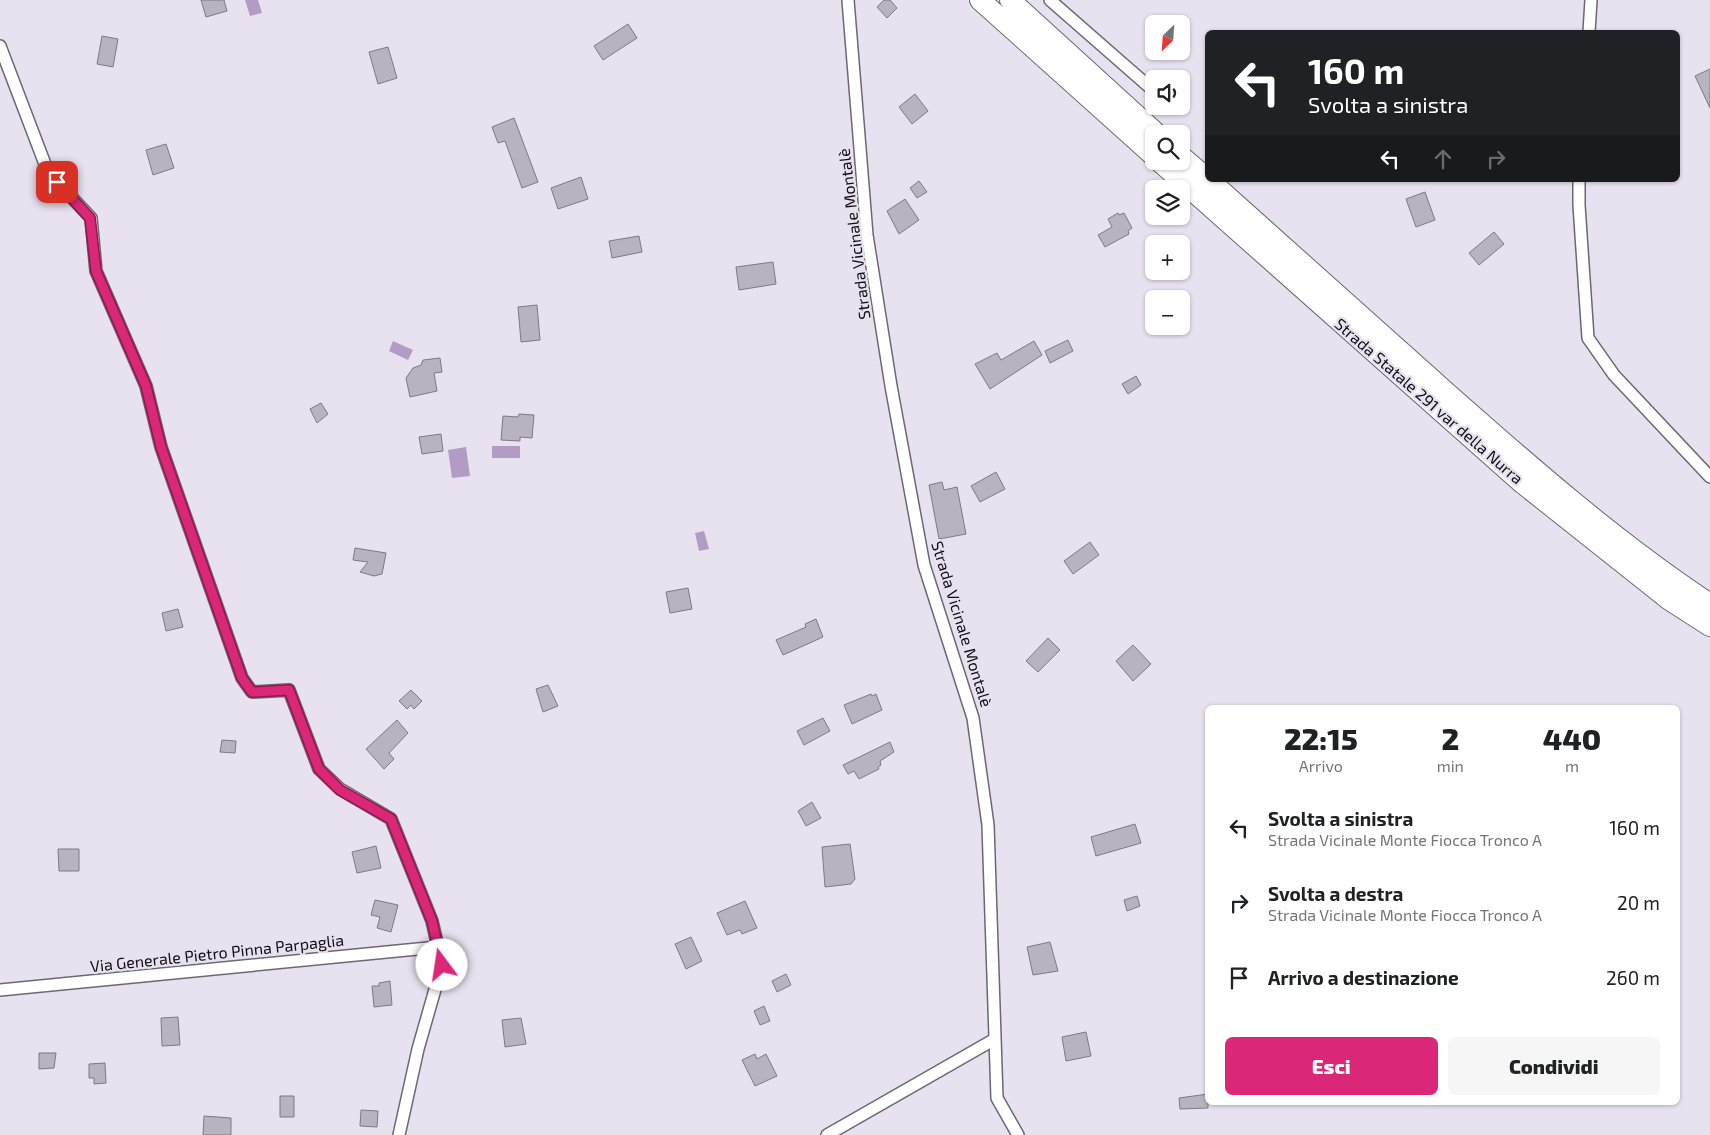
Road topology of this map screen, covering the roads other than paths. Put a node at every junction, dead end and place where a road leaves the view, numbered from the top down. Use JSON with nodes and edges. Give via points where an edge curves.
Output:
{"nodes":[{"id":1,"x":848,"y":0,"type":"edge"},
{"id":2,"x":980,"y":0,"type":"edge"},
{"id":3,"x":1010,"y":0,"type":"edge"},
{"id":4,"x":1050,"y":0,"type":"edge"},
{"id":5,"x":1590,"y":0,"type":"edge"},
{"id":6,"x":1589,"y":30,"type":"edge"},
{"id":7,"x":0,"y":46,"type":"edge"},
{"id":8,"x":2,"y":57,"type":"edge"},
{"id":9,"x":1145,"y":83,"type":"edge"},
{"id":10,"x":1147,"y":125,"type":"edge"},
{"id":11,"x":1145,"y":148,"type":"edge"},
{"id":12,"x":1190,"y":164,"type":"edge"},
{"id":13,"x":1169,"y":170,"type":"edge"},
{"id":14,"x":1205,"y":177,"type":"edge"},
{"id":15,"x":1210,"y":182,"type":"edge"},
{"id":16,"x":1579,"y":182,"type":"edge"},
{"id":17,"x":1710,"y":477,"type":"edge"},
{"id":18,"x":1710,"y":604,"type":"edge"},
{"id":19,"x":1710,"y":626,"type":"edge"},
{"id":20,"x":438,"y":947,"type":"junction"},
{"id":21,"x":0,"y":990,"type":"edge"},
{"id":22,"x":995,"y":1038,"type":"junction"},
{"id":23,"x":399,"y":1135,"type":"edge"},
{"id":24,"x":827,"y":1135,"type":"edge"},
{"id":25,"x":1018,"y":1135,"type":"edge"}],
"edges":[{"from":1,"to":22,"type":"street","name":"Strada Vicinale Montalè","via":[[867,235],[890,386],[924,565],[975,728],[988,824]]},
{"from":2,"to":11,"type":"highway"},
{"from":3,"to":10,"type":"highway"},
{"from":4,"to":9,"type":"street"},
{"from":5,"to":6,"type":"street"},
{"from":7,"to":8,"type":"street"},
{"from":8,"to":20,"type":"street","via":[[48,172],[90,218],[96,271],[146,386],[161,447],[242,678],[252,692],[289,690],[319,769],[340,790],[391,819],[432,921]]},
{"from":12,"to":14,"type":"highway","name":"Strada Statale 291 var della Nurra"},
{"from":13,"to":19,"type":"highway","name":"Strada Statale 291 var della Nurra","via":[[1522,484],[1668,599]]},
{"from":15,"to":18,"type":"highway","name":"Strada Statale 291 var della Nurra","via":[[1497,437],[1604,526]]},
{"from":16,"to":17,"type":"street","via":[[1588,338],[1614,376]]},
{"from":20,"to":21,"type":"street","name":"Via Generale Pietro Pinna Parpaglia"},
{"from":20,"to":23,"type":"street","via":[[442,965],[418,1049]]},
{"from":22,"to":24,"type":"street"},
{"from":22,"to":25,"type":"street","name":"Strada Vicinale Montalè","via":[[996,1098]]}]}
